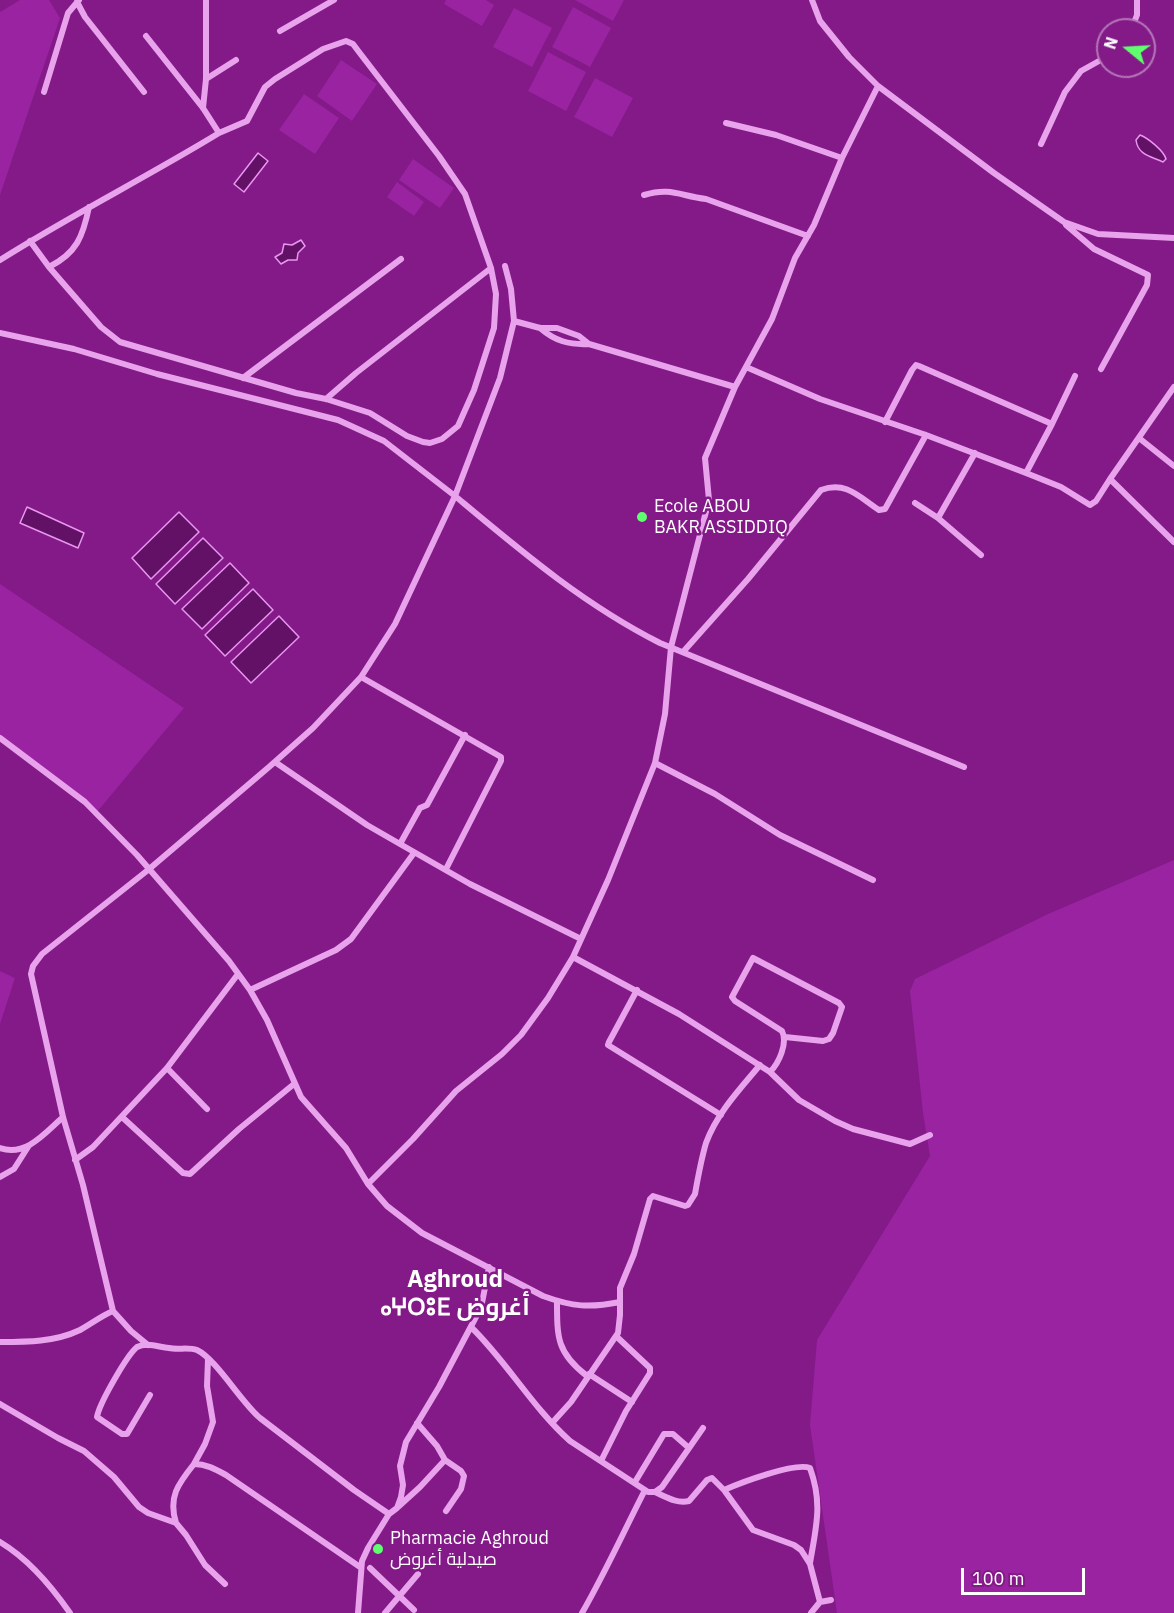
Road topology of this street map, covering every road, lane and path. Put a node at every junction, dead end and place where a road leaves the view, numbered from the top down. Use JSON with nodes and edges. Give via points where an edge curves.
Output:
{"nodes":[{"id":1,"x":206,"y":0,"type":"edge"},
{"id":2,"x":334,"y":0,"type":"edge"},
{"id":3,"x":812,"y":0,"type":"edge"},
{"id":4,"x":1137,"y":0,"type":"edge"},
{"id":5,"x":78,"y":1,"type":"edge"},
{"id":6,"x":1136,"y":18,"type":"edge"},
{"id":7,"x":280,"y":31,"type":"dead end"},
{"id":8,"x":146,"y":36,"type":"dead end"},
{"id":9,"x":236,"y":60,"type":"dead end"},
{"id":10,"x":1096,"y":63,"type":"edge"},
{"id":11,"x":206,"y":79,"type":"junction"},
{"id":12,"x":878,"y":86,"type":"junction"},
{"id":13,"x":44,"y":92,"type":"dead end"},
{"id":14,"x":144,"y":92,"type":"dead end"},
{"id":15,"x":203,"y":108,"type":"junction"},
{"id":16,"x":726,"y":123,"type":"dead end"},
{"id":17,"x":219,"y":133,"type":"junction"},
{"id":18,"x":1041,"y":144,"type":"dead end"},
{"id":19,"x":842,"y":158,"type":"junction"},
{"id":20,"x":644,"y":195,"type":"dead end"},
{"id":21,"x":89,"y":207,"type":"junction"},
{"id":22,"x":1064,"y":222,"type":"junction"},
{"id":23,"x":808,"y":236,"type":"junction"},
{"id":24,"x":1174,"y":238,"type":"edge"},
{"id":25,"x":30,"y":241,"type":"junction"},
{"id":26,"x":0,"y":260,"type":"edge"},
{"id":27,"x":401,"y":260,"type":"dead end"},
{"id":28,"x":506,"y":266,"type":"dead end"},
{"id":29,"x":49,"y":267,"type":"junction"},
{"id":30,"x":491,"y":268,"type":"junction"},
{"id":31,"x":514,"y":321,"type":"junction"},
{"id":32,"x":540,"y":328,"type":"junction"},
{"id":33,"x":0,"y":333,"type":"edge"},
{"id":34,"x":589,"y":344,"type":"junction"},
{"id":35,"x":746,"y":367,"type":"junction"},
{"id":36,"x":1101,"y":369,"type":"dead end"},
{"id":37,"x":1075,"y":376,"type":"dead end"},
{"id":38,"x":243,"y":378,"type":"junction"},
{"id":39,"x":735,"y":387,"type":"junction"},
{"id":40,"x":1174,"y":387,"type":"edge"},
{"id":41,"x":326,"y":399,"type":"junction"},
{"id":42,"x":885,"y":422,"type":"junction"},
{"id":43,"x":1052,"y":424,"type":"junction"},
{"id":44,"x":926,"y":435,"type":"junction"},
{"id":45,"x":1139,"y":438,"type":"junction"},
{"id":46,"x":975,"y":453,"type":"junction"},
{"id":47,"x":1174,"y":466,"type":"edge"},
{"id":48,"x":1026,"y":473,"type":"junction"},
{"id":49,"x":1110,"y":479,"type":"junction"},
{"id":50,"x":455,"y":496,"type":"junction"},
{"id":51,"x":915,"y":503,"type":"dead end"},
{"id":52,"x":938,"y":518,"type":"junction"},
{"id":53,"x":1174,"y":542,"type":"edge"},
{"id":54,"x":981,"y":555,"type":"dead end"},
{"id":55,"x":671,"y":647,"type":"junction"},
{"id":56,"x":683,"y":652,"type":"junction"},
{"id":57,"x":361,"y":677,"type":"junction"},
{"id":58,"x":465,"y":735,"type":"junction"},
{"id":59,"x":0,"y":738,"type":"edge"},
{"id":60,"x":275,"y":762,"type":"junction"},
{"id":61,"x":655,"y":763,"type":"junction"},
{"id":62,"x":964,"y":767,"type":"dead end"},
{"id":63,"x":400,"y":844,"type":"junction"},
{"id":64,"x":414,"y":853,"type":"junction"},
{"id":65,"x":446,"y":869,"type":"junction"},
{"id":66,"x":148,"y":870,"type":"junction"},
{"id":67,"x":873,"y":880,"type":"dead end"},
{"id":68,"x":581,"y":939,"type":"junction"},
{"id":69,"x":573,"y":957,"type":"junction"},
{"id":70,"x":238,"y":974,"type":"junction"},
{"id":71,"x":250,"y":990,"type":"junction"},
{"id":72,"x":637,"y":990,"type":"junction"},
{"id":73,"x":785,"y":1037,"type":"junction"},
{"id":74,"x":760,"y":1065,"type":"junction"},
{"id":75,"x":167,"y":1068,"type":"junction"},
{"id":76,"x":770,"y":1072,"type":"junction"},
{"id":77,"x":294,"y":1084,"type":"junction"},
{"id":78,"x":207,"y":1109,"type":"dead end"},
{"id":79,"x":721,"y":1114,"type":"junction"},
{"id":80,"x":63,"y":1117,"type":"junction"},
{"id":81,"x":122,"y":1117,"type":"junction"},
{"id":82,"x":930,"y":1135,"type":"dead end"},
{"id":83,"x":28,"y":1147,"type":"junction"},
{"id":84,"x":0,"y":1148,"type":"edge"},
{"id":85,"x":75,"y":1160,"type":"junction"},
{"id":86,"x":0,"y":1177,"type":"edge"},
{"id":87,"x":368,"y":1184,"type":"junction"},
{"id":88,"x":489,"y":1267,"type":"junction"},
{"id":89,"x":557,"y":1301,"type":"junction"},
{"id":90,"x":620,"y":1302,"type":"junction"},
{"id":91,"x":113,"y":1311,"type":"junction"},
{"id":92,"x":471,"y":1327,"type":"junction"},
{"id":93,"x":616,"y":1336,"type":"junction"},
{"id":94,"x":0,"y":1342,"type":"edge"},
{"id":95,"x":148,"y":1345,"type":"junction"},
{"id":96,"x":208,"y":1359,"type":"junction"},
{"id":97,"x":588,"y":1375,"type":"junction"},
{"id":98,"x":150,"y":1395,"type":"dead end"},
{"id":99,"x":632,"y":1402,"type":"junction"},
{"id":100,"x":0,"y":1404,"type":"edge"},
{"id":101,"x":417,"y":1423,"type":"junction"},
{"id":102,"x":552,"y":1423,"type":"junction"},
{"id":103,"x":703,"y":1428,"type":"dead end"},
{"id":104,"x":689,"y":1448,"type":"junction"},
{"id":105,"x":445,"y":1460,"type":"junction"},
{"id":106,"x":602,"y":1461,"type":"junction"},
{"id":107,"x":194,"y":1464,"type":"junction"},
{"id":108,"x":635,"y":1482,"type":"junction"},
{"id":109,"x":645,"y":1490,"type":"junction"},
{"id":110,"x":724,"y":1490,"type":"junction"},
{"id":111,"x":656,"y":1492,"type":"junction"},
{"id":112,"x":397,"y":1508,"type":"junction"},
{"id":113,"x":446,"y":1511,"type":"dead end"},
{"id":114,"x":390,"y":1514,"type":"junction"},
{"id":115,"x":176,"y":1523,"type":"junction"},
{"id":116,"x":0,"y":1542,"type":"edge"},
{"id":117,"x":810,"y":1564,"type":"junction"},
{"id":118,"x":360,"y":1568,"type":"junction"},
{"id":119,"x":370,"y":1568,"type":"dead end"},
{"id":120,"x":418,"y":1574,"type":"dead end"},
{"id":121,"x":225,"y":1584,"type":"dead end"},
{"id":122,"x":400,"y":1595,"type":"junction"},
{"id":123,"x":831,"y":1600,"type":"dead end"},
{"id":124,"x":819,"y":1602,"type":"junction"},
{"id":125,"x":414,"y":1610,"type":"dead end"},
{"id":126,"x":70,"y":1613,"type":"edge"},
{"id":127,"x":358,"y":1613,"type":"edge"},
{"id":128,"x":386,"y":1613,"type":"edge"},
{"id":129,"x":582,"y":1613,"type":"edge"},
{"id":130,"x":811,"y":1613,"type":"edge"}],
"edges":[{"from":1,"to":11,"type":"street"},
{"from":2,"to":7,"type":"street"},
{"from":3,"to":12,"type":"street","via":[[820,21]]},
{"from":4,"to":6,"type":"street"},
{"from":5,"to":13,"type":"street","via":[[68,13]]},
{"from":5,"to":14,"type":"street","via":[[85,17]]},
{"from":8,"to":15,"type":"street"},
{"from":9,"to":11,"type":"street"},
{"from":10,"to":18,"type":"street","via":[[1081,71],[1065,92]]},
{"from":11,"to":15,"type":"street"},
{"from":12,"to":19,"type":"street"},
{"from":12,"to":22,"type":"street"},
{"from":15,"to":17,"type":"street"},
{"from":16,"to":19,"type":"street"},
{"from":17,"to":21,"type":"street"},
{"from":17,"to":30,"type":"street","via":[[247,121],[264,87],[275,79],[323,49],[339,42],[353,44],[465,194]]},
{"from":19,"to":23,"type":"street"},
{"from":20,"to":23,"type":"street","via":[[671,190]]},
{"from":21,"to":25,"type":"street"},
{"from":21,"to":29,"type":"street","via":[[71,253]]},
{"from":22,"to":24,"type":"street","via":[[1098,234]]},
{"from":22,"to":36,"type":"street","via":[[1094,249],[1148,275],[1147,285]]},
{"from":23,"to":35,"type":"street"},
{"from":25,"to":26,"type":"street"},
{"from":25,"to":29,"type":"street"},
{"from":27,"to":38,"type":"street"},
{"from":28,"to":31,"type":"street"},
{"from":29,"to":38,"type":"street","via":[[101,327],[120,342]]},
{"from":30,"to":41,"type":"street"},
{"from":30,"to":41,"type":"street","via":[[496,294],[494,328],[459,426],[442,439],[423,442],[370,413]]},
{"from":31,"to":32,"type":"street"},
{"from":31,"to":50,"type":"street","via":[[500,378]]},
{"from":32,"to":34,"type":"street","via":[[564,330]]},
{"from":32,"to":34,"type":"street","via":[[562,342]]},
{"from":33,"to":50,"type":"street","via":[[338,420],[384,441]]},
{"from":34,"to":39,"type":"street"},
{"from":35,"to":39,"type":"street"},
{"from":35,"to":42,"type":"street"},
{"from":37,"to":43,"type":"street"},
{"from":38,"to":41,"type":"street"},
{"from":39,"to":55,"type":"street","via":[[705,458],[709,500]]},
{"from":40,"to":45,"type":"street"},
{"from":42,"to":43,"type":"street","via":[[916,365]]},
{"from":42,"to":44,"type":"street"},
{"from":43,"to":48,"type":"street"},
{"from":44,"to":46,"type":"street"},
{"from":44,"to":56,"type":"street","via":[[885,509],[879,510],[833,485],[821,490]]},
{"from":45,"to":47,"type":"street"},
{"from":45,"to":49,"type":"street"},
{"from":46,"to":48,"type":"street"},
{"from":46,"to":52,"type":"street"},
{"from":48,"to":49,"type":"street","via":[[1061,487],[1090,505]]},
{"from":49,"to":53,"type":"street"},
{"from":50,"to":55,"type":"street","via":[[542,568],[621,624]]},
{"from":50,"to":57,"type":"street","via":[[395,624]]},
{"from":51,"to":52,"type":"street"},
{"from":52,"to":54,"type":"street"},
{"from":55,"to":56,"type":"street"},
{"from":55,"to":61,"type":"street","via":[[665,714]]},
{"from":56,"to":62,"type":"street"},
{"from":57,"to":58,"type":"street"},
{"from":57,"to":60,"type":"street"},
{"from":58,"to":63,"type":"street","via":[[427,805],[420,808]]},
{"from":58,"to":65,"type":"street","via":[[498,754],[501,761]]},
{"from":59,"to":66,"type":"street","via":[[85,802]]},
{"from":60,"to":63,"type":"street"},
{"from":60,"to":66,"type":"street"},
{"from":61,"to":67,"type":"street","via":[[715,794],[780,835]]},
{"from":61,"to":68,"type":"street"},
{"from":63,"to":64,"type":"street"},
{"from":64,"to":65,"type":"street"},
{"from":64,"to":71,"type":"street","via":[[351,939],[336,950]]},
{"from":65,"to":68,"type":"street"},
{"from":66,"to":70,"type":"street"},
{"from":66,"to":80,"type":"street","via":[[42,954],[33,966],[31,974]]},
{"from":68,"to":69,"type":"street"},
{"from":69,"to":72,"type":"street"},
{"from":69,"to":87,"type":"street","via":[[520,1035],[456,1091]]},
{"from":70,"to":71,"type":"street"},
{"from":70,"to":75,"type":"street"},
{"from":71,"to":77,"type":"street","via":[[282,1051]]},
{"from":72,"to":74,"type":"street"},
{"from":72,"to":79,"type":"street","via":[[608,1045]]},
{"from":73,"to":73,"type":"street","via":[[732,997],[753,958],[842,1007],[829,1039]]},
{"from":73,"to":76,"type":"street","via":[[777,1065]]},
{"from":74,"to":76,"type":"street"},
{"from":74,"to":79,"type":"street"},
{"from":75,"to":78,"type":"street"},
{"from":75,"to":81,"type":"street"},
{"from":76,"to":82,"type":"street","via":[[799,1100],[847,1127],[910,1144]]},
{"from":77,"to":81,"type":"street","via":[[190,1174],[183,1173]]},
{"from":77,"to":87,"type":"street","via":[[346,1148]]},
{"from":79,"to":90,"type":"street","via":[[706,1143],[695,1194],[688,1205],[653,1196],[650,1199],[620,1288]]},
{"from":80,"to":83,"type":"street"},
{"from":80,"to":85,"type":"street"},
{"from":81,"to":85,"type":"street"},
{"from":83,"to":84,"type":"street","via":[[9,1151]]},
{"from":83,"to":86,"type":"street","via":[[14,1169]]},
{"from":85,"to":91,"type":"street"},
{"from":87,"to":88,"type":"street","via":[[422,1233]]},
{"from":88,"to":89,"type":"street"},
{"from":88,"to":92,"type":"street","via":[[482,1303]]},
{"from":89,"to":90,"type":"street","via":[[580,1307]]},
{"from":89,"to":97,"type":"street","via":[[557,1325],[564,1354],[570,1364]]},
{"from":90,"to":93,"type":"street"},
{"from":91,"to":94,"type":"street","via":[[56,1339]]},
{"from":91,"to":95,"type":"street"},
{"from":92,"to":101,"type":"street"},
{"from":92,"to":102,"type":"street"},
{"from":93,"to":97,"type":"street"},
{"from":93,"to":99,"type":"street","via":[[650,1368]]},
{"from":95,"to":96,"type":"street","via":[[197,1350]]},
{"from":95,"to":98,"type":"street","via":[[133,1350],[97,1417],[127,1434]]},
{"from":96,"to":107,"type":"street","via":[[207,1386],[213,1422]]},
{"from":96,"to":114,"type":"street","via":[[250,1410]]},
{"from":97,"to":99,"type":"street"},
{"from":97,"to":102,"type":"street"},
{"from":99,"to":106,"type":"street"},
{"from":100,"to":115,"type":"street","via":[[84,1451],[114,1477],[139,1507]]},
{"from":101,"to":105,"type":"street"},
{"from":101,"to":112,"type":"street","via":[[401,1459],[403,1489]]},
{"from":102,"to":106,"type":"street","via":[[570,1441]]},
{"from":103,"to":104,"type":"street"},
{"from":104,"to":108,"type":"street","via":[[673,1434],[664,1434]]},
{"from":104,"to":111,"type":"street"},
{"from":105,"to":112,"type":"street"},
{"from":105,"to":113,"type":"street","via":[[464,1476],[461,1489]]},
{"from":106,"to":108,"type":"street"},
{"from":107,"to":115,"type":"street","via":[[179,1483],[174,1498]]},
{"from":107,"to":118,"type":"street","via":[[226,1475]]},
{"from":108,"to":109,"type":"street"},
{"from":109,"to":111,"type":"street"},
{"from":109,"to":129,"type":"street"},
{"from":110,"to":111,"type":"street","via":[[709,1478],[689,1501],[677,1502]]},
{"from":110,"to":117,"type":"street","via":[[753,1530],[794,1545]]},
{"from":110,"to":117,"type":"street","via":[[799,1466],[810,1468],[819,1508]]},
{"from":112,"to":114,"type":"street"},
{"from":114,"to":118,"type":"street"},
{"from":115,"to":121,"type":"street"},
{"from":116,"to":126,"type":"street","via":[[24,1558]]},
{"from":117,"to":124,"type":"street"},
{"from":118,"to":127,"type":"street"},
{"from":119,"to":122,"type":"street"},
{"from":120,"to":122,"type":"street"},
{"from":122,"to":125,"type":"street"},
{"from":122,"to":128,"type":"street"},
{"from":123,"to":124,"type":"street"},
{"from":124,"to":130,"type":"street"}]}
